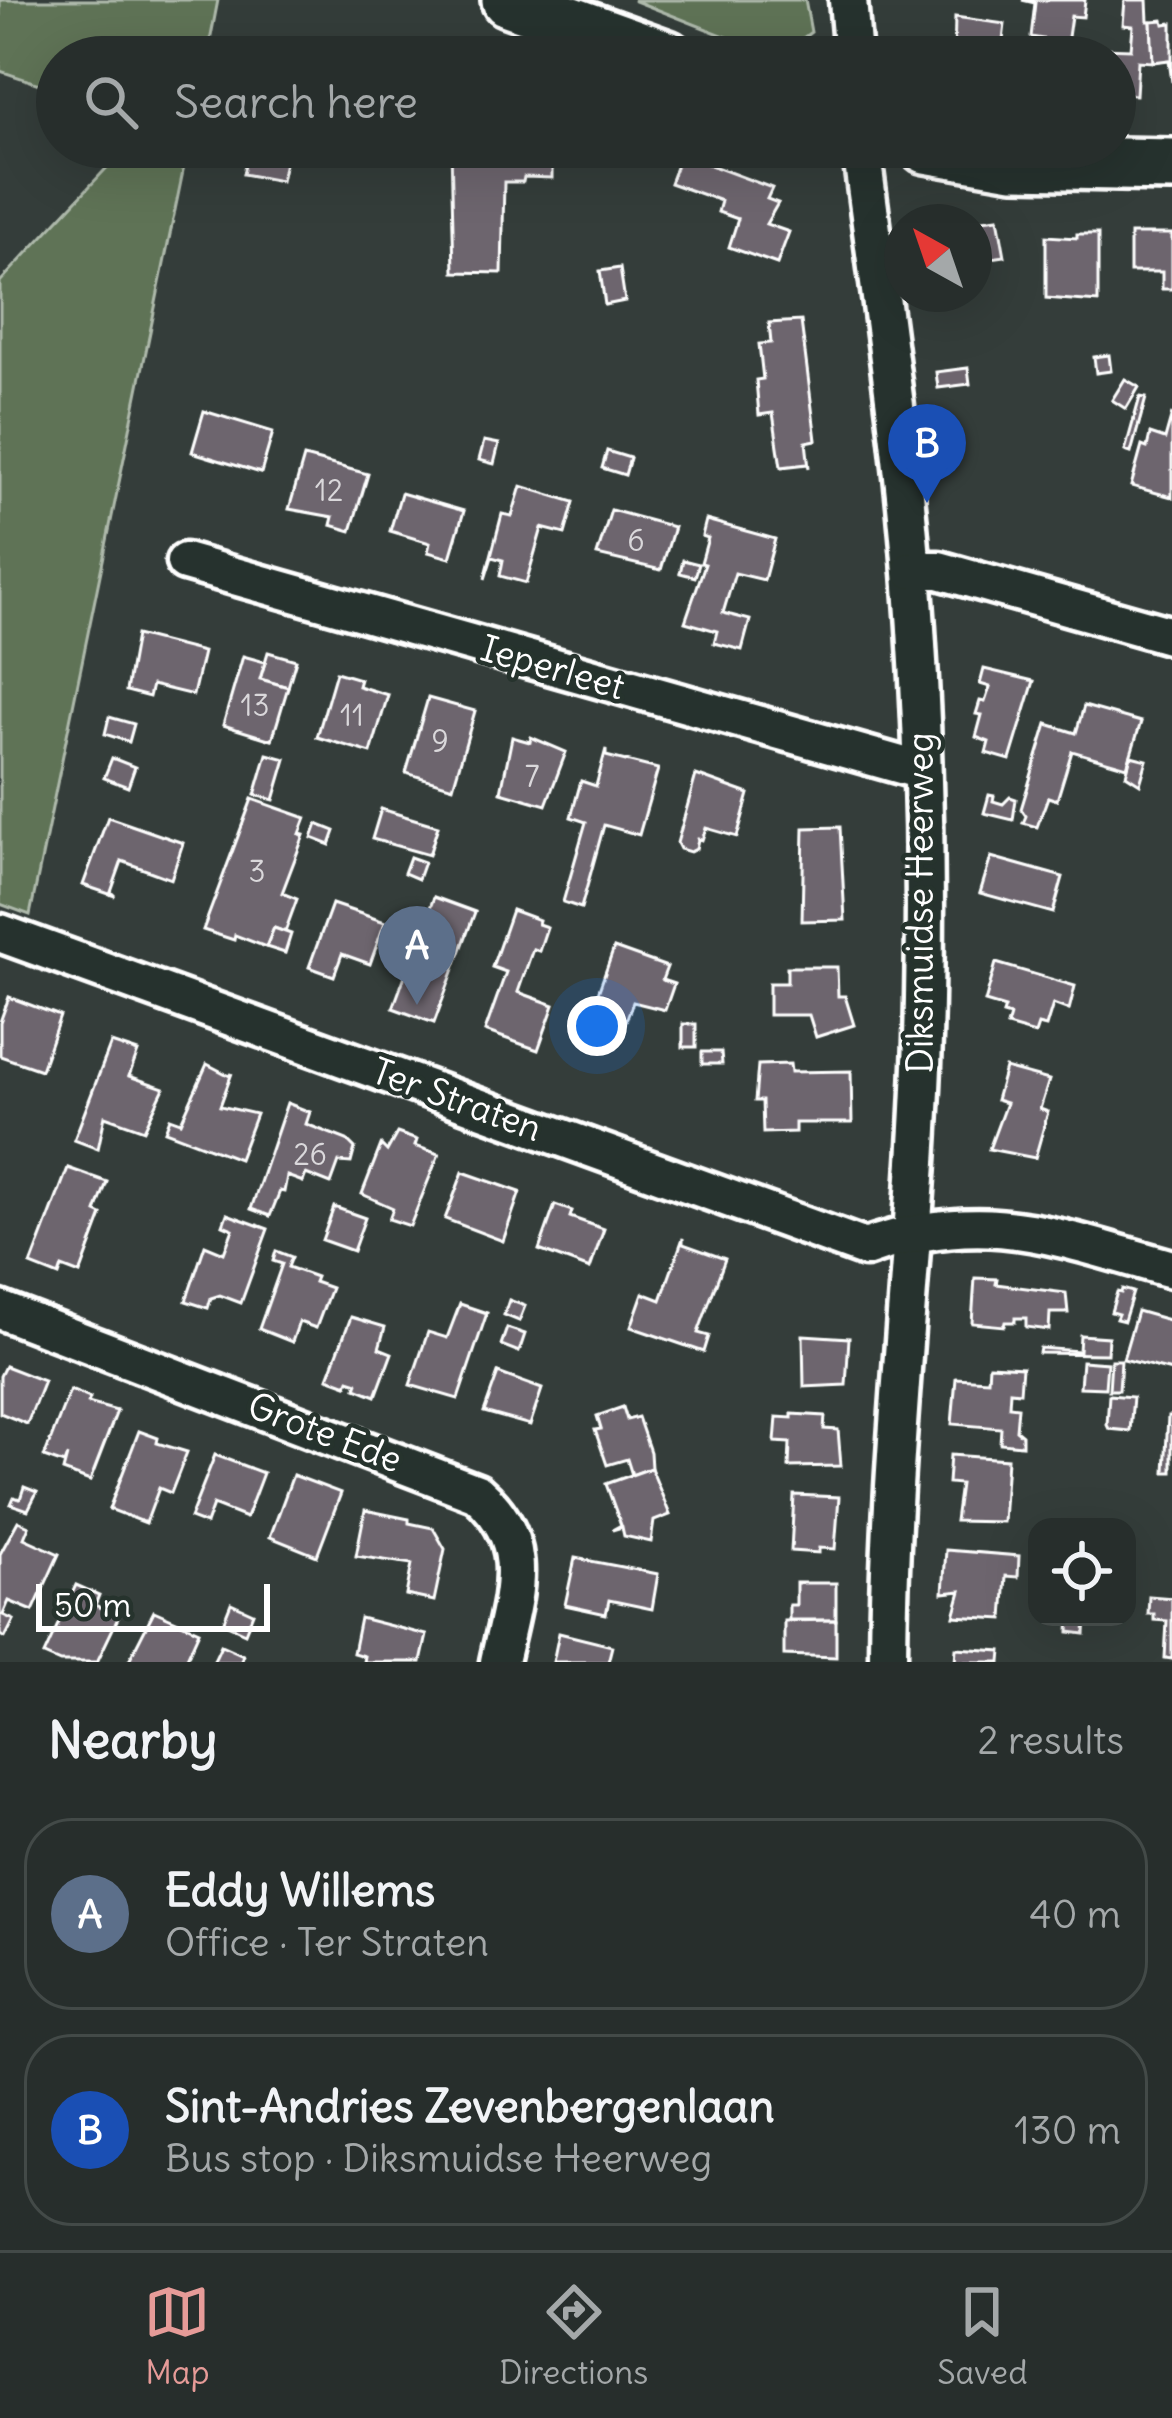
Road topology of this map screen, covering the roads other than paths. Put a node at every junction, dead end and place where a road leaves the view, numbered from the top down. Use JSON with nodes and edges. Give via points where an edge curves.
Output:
{"nodes":[{"id":1,"x":508,"y":0,"type":"edge"},
{"id":2,"x":848,"y":0,"type":"edge"},
{"id":3,"x":608,"y":36,"type":"edge"},
{"id":4,"x":851,"y":36,"type":"edge"},
{"id":5,"x":1136,"y":164,"type":"edge"},
{"id":6,"x":1172,"y":165,"type":"edge"},
{"id":7,"x":864,"y":168,"type":"edge"},
{"id":8,"x":185,"y":562,"type":"dead end"},
{"id":9,"x":912,"y":570,"type":"junction"},
{"id":10,"x":1172,"y":636,"type":"edge"},
{"id":11,"x":922,"y":771,"type":"junction"},
{"id":12,"x":0,"y":933,"type":"edge"},
{"id":13,"x":914,"y":1231,"type":"junction"},
{"id":14,"x":1172,"y":1269,"type":"edge"},
{"id":15,"x":0,"y":1310,"type":"edge"},
{"id":16,"x":499,"y":1662,"type":"edge"},
{"id":17,"x":888,"y":1662,"type":"edge"}],
"edges":[{"from":1,"to":3,"type":"street"},
{"from":2,"to":4,"type":"street"},
{"from":5,"to":6,"type":"street"},
{"from":7,"to":9,"type":"street","name":"Diksmuidse Heerweg"},
{"from":8,"to":11,"type":"street","name":"Ieperleet"},
{"from":9,"to":10,"type":"street","via":[[939,570]]},
{"from":9,"to":11,"type":"street","name":"Diksmuidse Heerweg"},
{"from":11,"to":13,"type":"street","name":"Diksmuidse Heerweg","via":[[925,998]]},
{"from":12,"to":13,"type":"street","name":"Ter Straten","via":[[866,1248]]},
{"from":13,"to":14,"type":"street","name":"Ter Straten","via":[[1037,1231]]},
{"from":13,"to":17,"type":"street","name":"Diksmuidse Heerweg"},
{"from":15,"to":16,"type":"street","name":"Grote Ede","via":[[477,1493],[501,1518],[514,1550],[516,1582]]}]}
